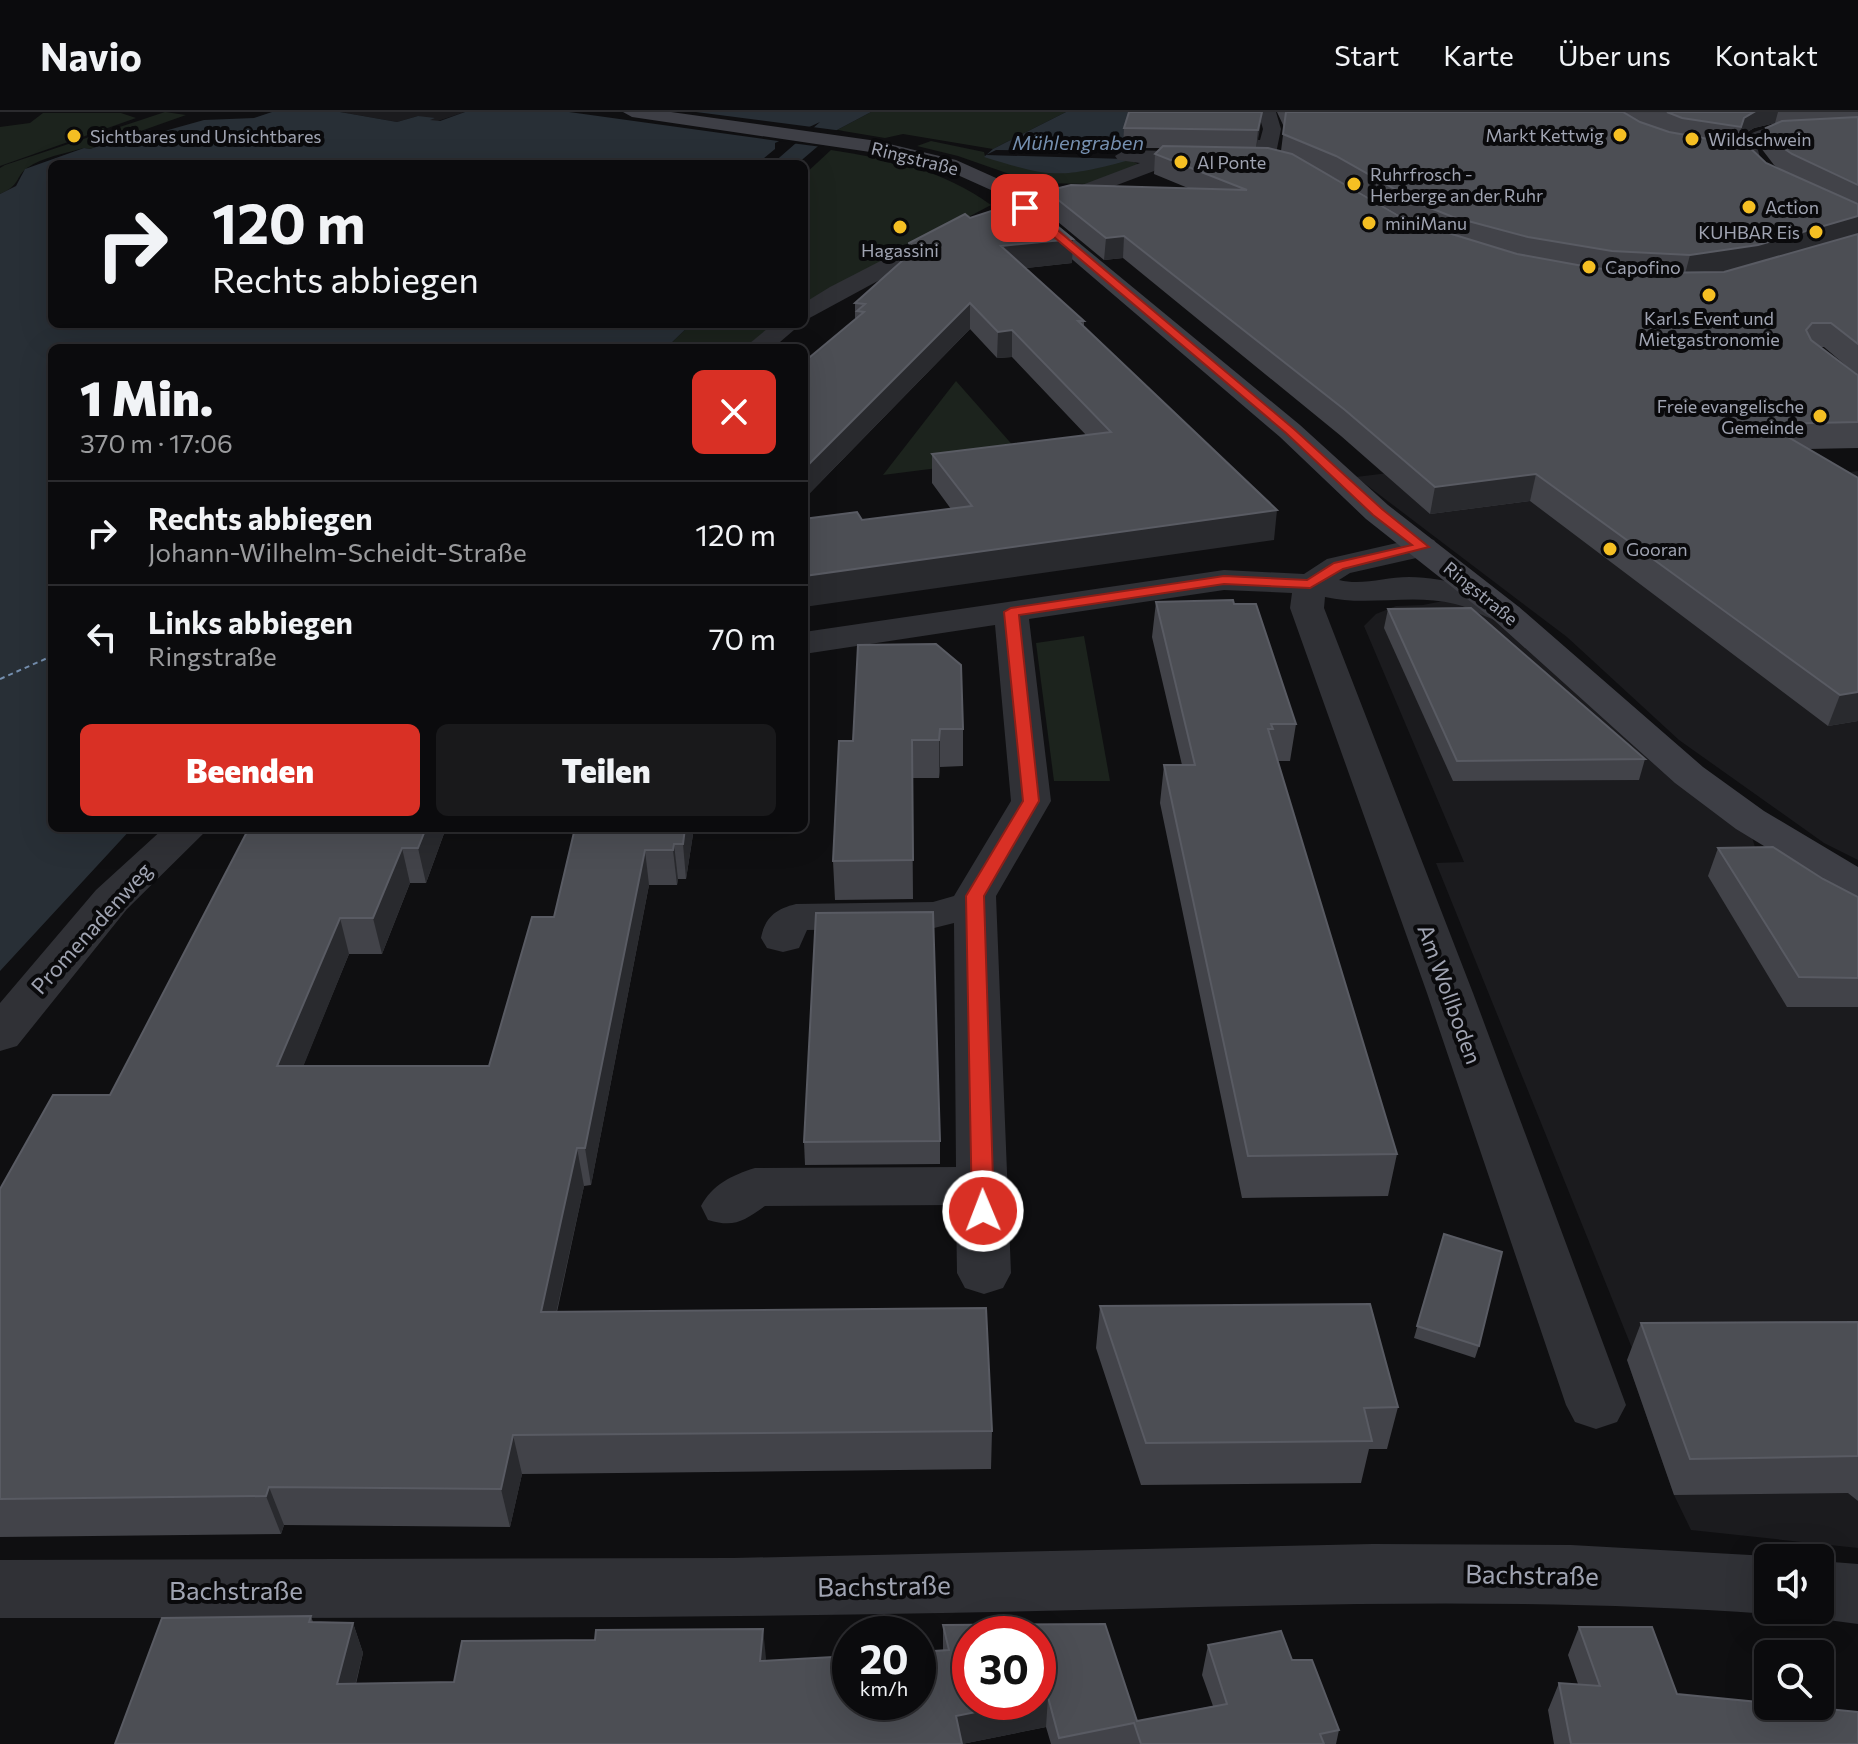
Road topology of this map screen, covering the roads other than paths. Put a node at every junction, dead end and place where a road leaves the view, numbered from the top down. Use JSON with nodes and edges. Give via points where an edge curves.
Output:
{"nodes":[{"id":1,"x":632,"y":112,"type":"edge"},
{"id":2,"x":1267,"y":112,"type":"edge"},
{"id":3,"x":1858,"y":127,"type":"edge"},
{"id":4,"x":1136,"y":138,"type":"edge"},
{"id":5,"x":1724,"y":155,"type":"edge"},
{"id":6,"x":1125,"y":156,"type":"edge"},
{"id":7,"x":1154,"y":157,"type":"junction"},
{"id":8,"x":1275,"y":157,"type":"junction"},
{"id":9,"x":1052,"y":203,"type":"dead end"},
{"id":10,"x":1030,"y":212,"type":"junction"},
{"id":11,"x":808,"y":311,"type":"edge"},
{"id":12,"x":784,"y":328,"type":"edge"},
{"id":13,"x":762,"y":344,"type":"edge"},
{"id":14,"x":1423,"y":547,"type":"junction"},
{"id":15,"x":1310,"y":584,"type":"junction"},
{"id":16,"x":1011,"y":612,"type":"junction"},
{"id":17,"x":1507,"y":614,"type":"junction"},
{"id":18,"x":808,"y":642,"type":"edge"},
{"id":19,"x":184,"y":832,"type":"edge"},
{"id":20,"x":1858,"y":885,"type":"edge"},
{"id":21,"x":975,"y":904,"type":"junction"},
{"id":22,"x":783,"y":938,"type":"dead end"},
{"id":23,"x":0,"y":1035,"type":"edge"},
{"id":24,"x":982,"y":1186,"type":"junction"},
{"id":25,"x":727,"y":1206,"type":"dead end"},
{"id":26,"x":984,"y":1273,"type":"dead end"},
{"id":27,"x":1596,"y":1405,"type":"dead end"},
{"id":28,"x":1754,"y":1584,"type":"edge"},
{"id":29,"x":0,"y":1589,"type":"edge"},
{"id":30,"x":1834,"y":1591,"type":"edge"},
{"id":31,"x":1858,"y":1594,"type":"edge"}],
"edges":[{"from":1,"to":10,"type":"main road","name":"Ringstraße","via":[[873,146],[971,172]]},
{"from":2,"to":8,"type":"street"},
{"from":3,"to":5,"type":"street","via":[[1811,130],[1773,141],[1754,160]]},
{"from":4,"to":8,"type":"street"},
{"from":6,"to":7,"type":"street"},
{"from":7,"to":8,"type":"street"},
{"from":7,"to":9,"type":"street","via":[[1147,167]]},
{"from":10,"to":11,"type":"street","via":[[987,217]]},
{"from":10,"to":14,"type":"main road","name":"Ringstraße"},
{"from":12,"to":13,"type":"street"},
{"from":14,"to":15,"type":"street","via":[[1339,566]]},
{"from":14,"to":17,"type":"main road","name":"Ringstraße"},
{"from":15,"to":16,"type":"street","via":[[1224,580]]},
{"from":15,"to":17,"type":"street","via":[[1350,593],[1410,587],[1465,595]]},
{"from":15,"to":27,"type":"street","name":"Am Wollboden","via":[[1307,608]]},
{"from":16,"to":18,"type":"street"},
{"from":16,"to":21,"type":"street","via":[[1031,801]]},
{"from":17,"to":20,"type":"main road","name":"Ringstraße","via":[[1689,775],[1750,820]]},
{"from":19,"to":23,"type":"street","name":"Promenadenweg","via":[[97,915]]},
{"from":21,"to":22,"type":"street","via":[[934,915],[796,917],[785,926]]},
{"from":21,"to":24,"type":"street"},
{"from":24,"to":25,"type":"street","via":[[755,1187]]},
{"from":24,"to":26,"type":"street"},
{"from":28,"to":29,"type":"street","name":"Bachstraße","via":[[1656,1575],[1438,1573],[792,1587]]},
{"from":30,"to":31,"type":"street"}]}
